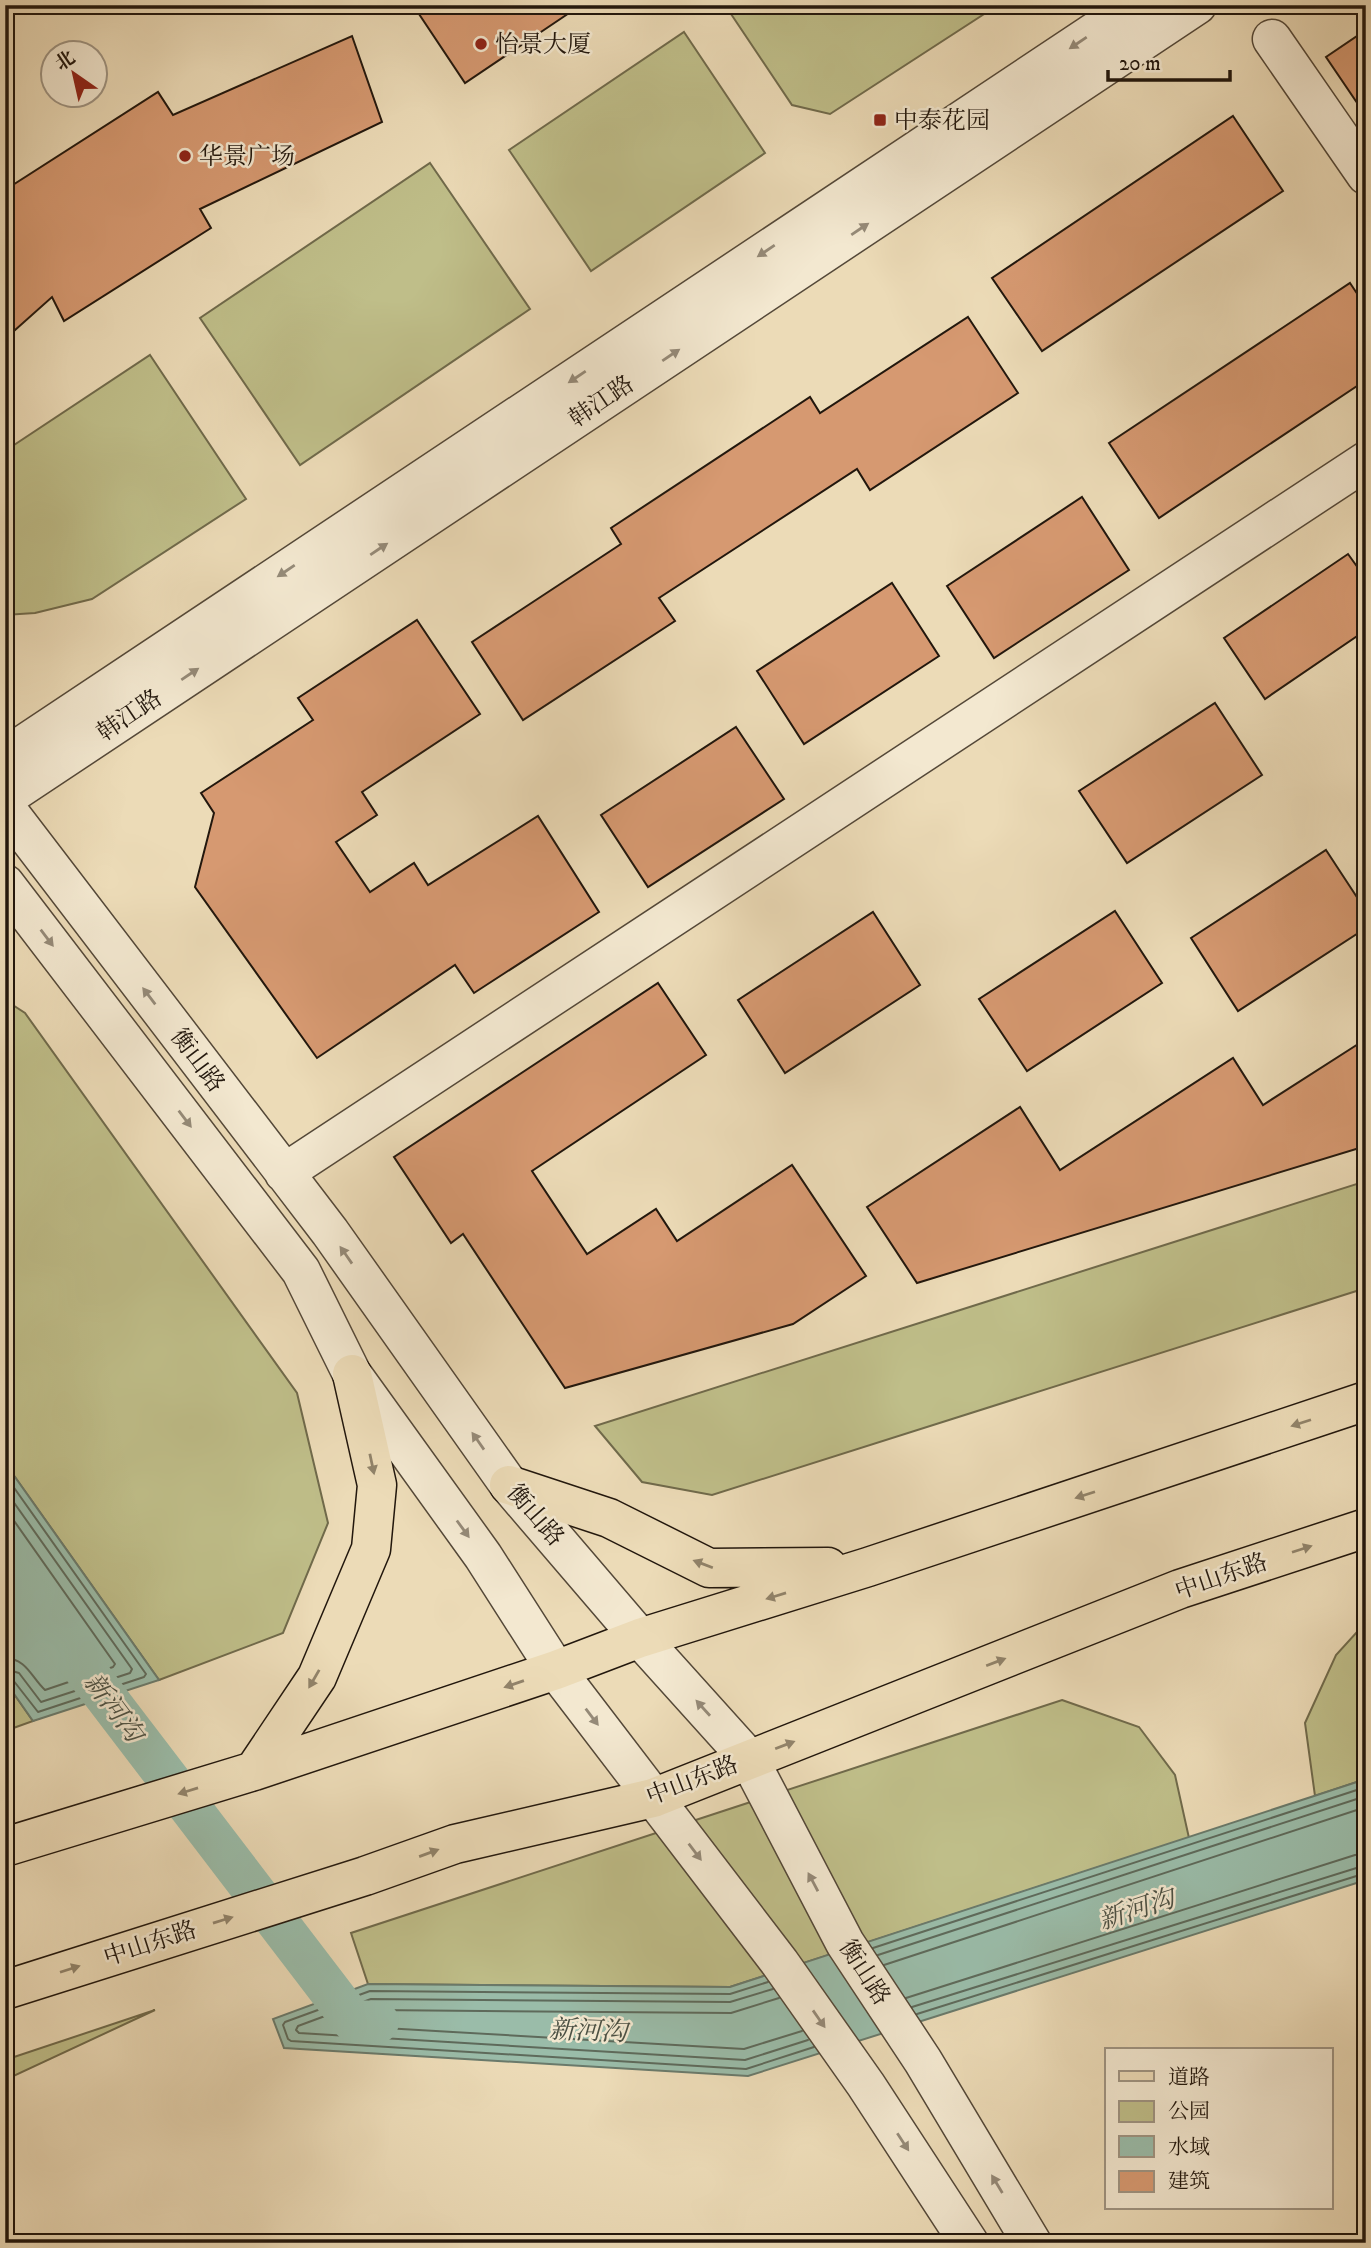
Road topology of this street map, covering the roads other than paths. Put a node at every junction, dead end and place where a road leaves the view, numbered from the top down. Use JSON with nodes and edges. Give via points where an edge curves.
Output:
{"nodes":[{"id":1,"x":1135,"y":5,"type":"edge"},
{"id":2,"x":1198,"y":5,"type":"edge"},
{"id":3,"x":1272,"y":39,"type":"dead end"},
{"id":4,"x":1366,"y":175,"type":"edge"},
{"id":5,"x":1366,"y":461,"type":"edge"},
{"id":6,"x":5,"y":757,"type":"edge"},
{"id":7,"x":5,"y":797,"type":"edge"},
{"id":8,"x":5,"y":807,"type":"edge"},
{"id":9,"x":5,"y":884,"type":"edge"},
{"id":10,"x":284,"y":1173,"type":"junction"},
{"id":11,"x":352,"y":1374,"type":"junction"},
{"id":12,"x":1366,"y":1401,"type":"edge"},
{"id":13,"x":509,"y":1485,"type":"junction"},
{"id":14,"x":1366,"y":1528,"type":"edge"},
{"id":15,"x":868,"y":1567,"type":"junction"},
{"id":16,"x":640,"y":1638,"type":"junction"},
{"id":17,"x":556,"y":1670,"type":"junction"},
{"id":18,"x":749,"y":1759,"type":"junction"},
{"id":19,"x":254,"y":1771,"type":"junction"},
{"id":20,"x":653,"y":1798,"type":"junction"},
{"id":21,"x":5,"y":1847,"type":"edge"},
{"id":22,"x":5,"y":1990,"type":"edge"},
{"id":23,"x":969,"y":2243,"type":"edge"},
{"id":24,"x":1032,"y":2243,"type":"edge"}],
"edges":[{"from":1,"to":6,"type":"street","name":"韩江路","one_way":true},
{"from":7,"to":2,"type":"street","name":"韩江路","one_way":true},
{"from":3,"to":4,"type":"street"},
{"from":5,"to":10,"type":"street"},
{"from":10,"to":8,"type":"street","name":"衡山路","one_way":true},
{"from":9,"to":11,"type":"street","name":"衡山路","one_way":true,"via":[[300,1271]]},
{"from":13,"to":10,"type":"street","name":"衡山路","one_way":true},
{"from":11,"to":17,"type":"street","name":"衡山路","one_way":true,"via":[[482,1556]]},
{"from":11,"to":19,"type":"main road","one_way":true,"via":[[377,1485],[371,1549],[317,1677]]},
{"from":12,"to":15,"type":"main road","one_way":true},
{"from":15,"to":13,"type":"main road","one_way":true,"via":[[709,1568],[608,1518]]},
{"from":13,"to":16,"type":"street","name":"衡山路"},
{"from":18,"to":14,"type":"main road","name":"中山东路","one_way":true,"via":[[1180,1589]]},
{"from":15,"to":16,"type":"main road","one_way":true},
{"from":16,"to":17,"type":"main road"},
{"from":18,"to":16,"type":"street","name":"衡山路","one_way":true},
{"from":17,"to":19,"type":"main road","one_way":true},
{"from":17,"to":20,"type":"street","name":"衡山路","one_way":true},
{"from":18,"to":20,"type":"main road","name":"中山东路"},
{"from":24,"to":18,"type":"street","name":"衡山路","one_way":true,"via":[[923,2061],[845,1943]]},
{"from":19,"to":21,"type":"main road","one_way":true},
{"from":22,"to":20,"type":"main road","name":"中山东路","one_way":true,"via":[[455,1844]]},
{"from":20,"to":23,"type":"street","name":"衡山路","one_way":true,"via":[[866,2085]]}]}
